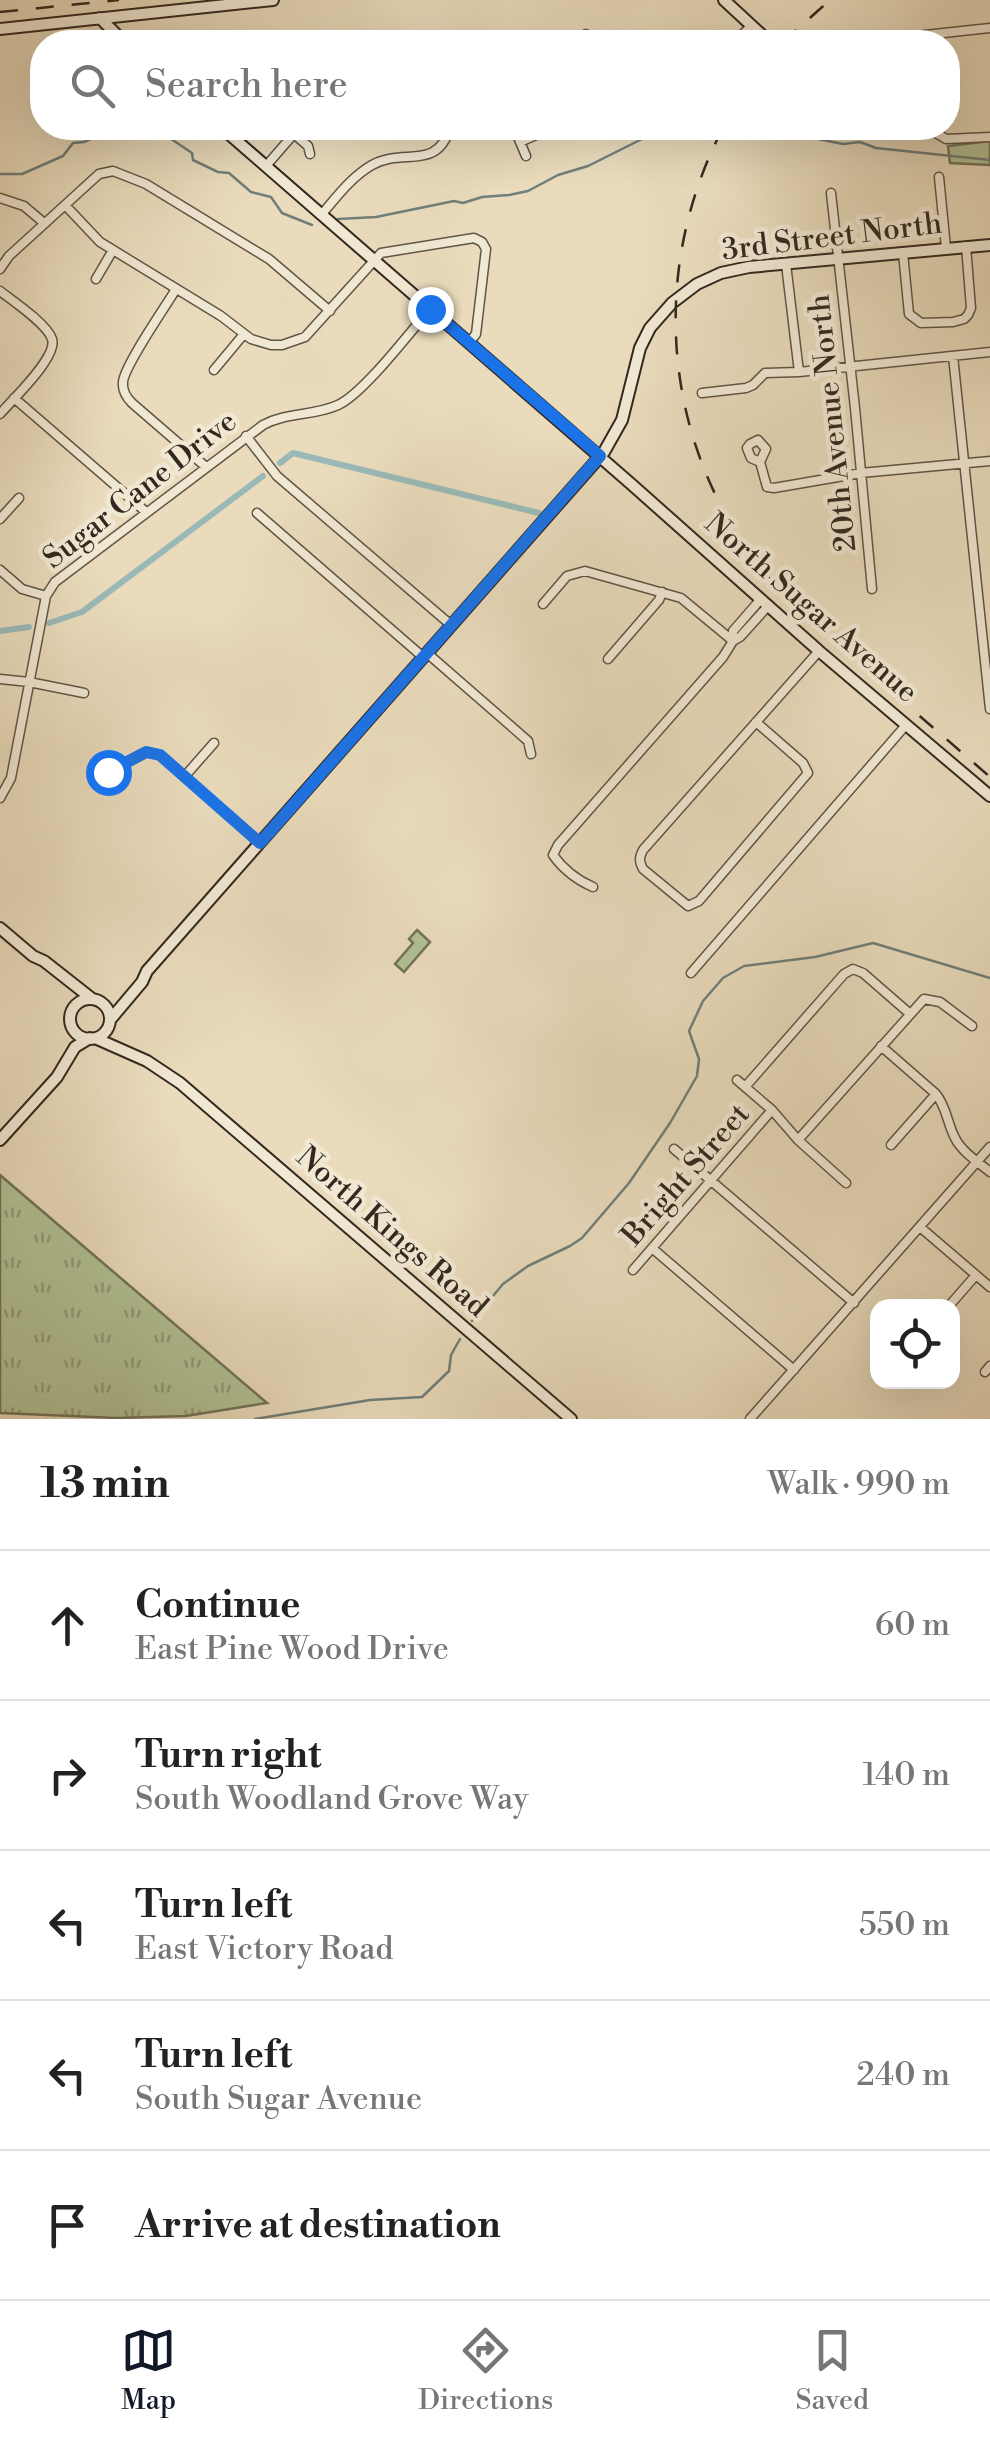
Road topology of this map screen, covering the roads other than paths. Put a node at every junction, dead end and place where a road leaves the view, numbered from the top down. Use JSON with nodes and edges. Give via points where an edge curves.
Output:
{"nodes":[{"id":1,"x":273,"y":0,"type":"edge"},
{"id":2,"x":724,"y":0,"type":"edge"},
{"id":3,"x":100,"y":18,"type":"junction"},
{"id":4,"x":752,"y":26,"type":"junction"},
{"id":5,"x":990,"y":28,"type":"edge"},
{"id":6,"x":0,"y":29,"type":"edge"},
{"id":7,"x":112,"y":30,"type":"edge"},
{"id":8,"x":748,"y":30,"type":"edge"},
{"id":9,"x":756,"y":30,"type":"edge"},
{"id":10,"x":960,"y":33,"type":"edge"},
{"id":11,"x":990,"y":137,"type":"edge"},
{"id":12,"x":960,"y":138,"type":"edge"},
{"id":13,"x":236,"y":140,"type":"edge"},
{"id":14,"x":286,"y":140,"type":"edge"},
{"id":15,"x":302,"y":140,"type":"edge"},
{"id":16,"x":446,"y":140,"type":"edge"},
{"id":17,"x":525,"y":140,"type":"edge"},
{"id":18,"x":520,"y":142,"type":"joint"},
{"id":19,"x":310,"y":154,"type":"dead end"},
{"id":20,"x":526,"y":156,"type":"dead end"},
{"id":21,"x":266,"y":166,"type":"junction"},
{"id":22,"x":939,"y":177,"type":"dead end"},
{"id":23,"x":831,"y":193,"type":"dead end"},
{"id":24,"x":0,"y":198,"type":"edge"},
{"id":25,"x":64,"y":204,"type":"junction"},
{"id":26,"x":320,"y":215,"type":"junction"},
{"id":27,"x":44,"y":222,"type":"junction"},
{"id":28,"x":990,"y":245,"type":"edge"},
{"id":29,"x":966,"y":246,"type":"junction"},
{"id":30,"x":946,"y":248,"type":"junction"},
{"id":31,"x":114,"y":250,"type":"junction"},
{"id":32,"x":903,"y":253,"type":"junction"},
{"id":33,"x":839,"y":259,"type":"junction"},
{"id":34,"x":374,"y":261,"type":"junction"},
{"id":35,"x":786,"y":264,"type":"junction"},
{"id":36,"x":0,"y":269,"type":"edge"},
{"id":37,"x":96,"y":279,"type":"dead end"},
{"id":38,"x":176,"y":289,"type":"junction"},
{"id":39,"x":0,"y":291,"type":"edge"},
{"id":40,"x":430,"y":309,"type":"junction"},
{"id":41,"x":330,"y":310,"type":"junction"},
{"id":42,"x":244,"y":334,"type":"junction"},
{"id":43,"x":469,"y":342,"type":"junction"},
{"id":44,"x":990,"y":352,"type":"edge"},
{"id":45,"x":953,"y":356,"type":"junction"},
{"id":46,"x":851,"y":366,"type":"junction"},
{"id":47,"x":214,"y":370,"type":"dead end"},
{"id":48,"x":799,"y":372,"type":"junction"},
{"id":49,"x":702,"y":393,"type":"dead end"},
{"id":50,"x":14,"y":398,"type":"junction"},
{"id":51,"x":0,"y":414,"type":"edge"},
{"id":52,"x":246,"y":436,"type":"junction"},
{"id":53,"x":600,"y":456,"type":"junction"},
{"id":54,"x":990,"y":461,"type":"edge"},
{"id":55,"x":760,"y":462,"type":"dead end"},
{"id":56,"x":963,"y":463,"type":"junction"},
{"id":57,"x":206,"y":467,"type":"junction"},
{"id":58,"x":861,"y":474,"type":"junction"},
{"id":59,"x":19,"y":498,"type":"dead end"},
{"id":60,"x":146,"y":512,"type":"junction"},
{"id":61,"x":257,"y":513,"type":"dead end"},
{"id":62,"x":0,"y":519,"type":"edge"},
{"id":63,"x":990,"y":560,"type":"edge"},
{"id":64,"x":975,"y":562,"type":"junction"},
{"id":65,"x":0,"y":570,"type":"edge"},
{"id":66,"x":872,"y":590,"type":"dead end"},
{"id":67,"x":662,"y":592,"type":"junction"},
{"id":68,"x":46,"y":596,"type":"junction"},
{"id":69,"x":764,"y":603,"type":"junction"},
{"id":70,"x":542,"y":604,"type":"dead end"},
{"id":71,"x":451,"y":625,"type":"junction"},
{"id":72,"x":733,"y":641,"type":"junction"},
{"id":73,"x":819,"y":651,"type":"junction"},
{"id":74,"x":425,"y":655,"type":"junction"},
{"id":75,"x":608,"y":659,"type":"dead end"},
{"id":76,"x":0,"y":679,"type":"edge"},
{"id":77,"x":29,"y":682,"type":"junction"},
{"id":78,"x":84,"y":693,"type":"dead end"},
{"id":79,"x":990,"y":710,"type":"edge"},
{"id":80,"x":756,"y":722,"type":"junction"},
{"id":81,"x":906,"y":725,"type":"junction"},
{"id":82,"x":214,"y":743,"type":"dead end"},
{"id":83,"x":531,"y":754,"type":"dead end"},
{"id":84,"x":108,"y":772,"type":"dead end"},
{"id":85,"x":185,"y":776,"type":"junction"},
{"id":86,"x":990,"y":796,"type":"edge"},
{"id":87,"x":0,"y":798,"type":"edge"},
{"id":88,"x":260,"y":843,"type":"junction"},
{"id":89,"x":593,"y":887,"type":"dead end"},
{"id":90,"x":0,"y":928,"type":"edge"},
{"id":91,"x":34,"y":956,"type":"junction"},
{"id":92,"x":148,"y":971,"type":"junction"},
{"id":93,"x":691,"y":972,"type":"dead end"},
{"id":94,"x":96,"y":1000,"type":"junction"},
{"id":95,"x":72,"y":1010,"type":"junction"},
{"id":96,"x":909,"y":1013,"type":"junction"},
{"id":97,"x":110,"y":1022,"type":"junction"},
{"id":98,"x":972,"y":1026,"type":"dead end"},
{"id":99,"x":72,"y":1028,"type":"junction"},
{"id":100,"x":92,"y":1038,"type":"junction"},
{"id":101,"x":881,"y":1046,"type":"junction"},
{"id":102,"x":180,"y":1083,"type":"junction"},
{"id":103,"x":45,"y":1088,"type":"junction"},
{"id":104,"x":936,"y":1094,"type":"junction"},
{"id":105,"x":772,"y":1110,"type":"junction"},
{"id":106,"x":0,"y":1140,"type":"edge"},
{"id":107,"x":798,"y":1140,"type":"junction"},
{"id":108,"x":890,"y":1145,"type":"dead end"},
{"id":109,"x":990,"y":1146,"type":"edge"},
{"id":110,"x":674,"y":1149,"type":"dead end"},
{"id":111,"x":977,"y":1161,"type":"junction"},
{"id":112,"x":990,"y":1172,"type":"edge"},
{"id":113,"x":711,"y":1181,"type":"junction"},
{"id":114,"x":846,"y":1183,"type":"dead end"},
{"id":115,"x":920,"y":1227,"type":"junction"},
{"id":116,"x":652,"y":1248,"type":"junction"},
{"id":117,"x":633,"y":1270,"type":"dead end"},
{"id":118,"x":976,"y":1275,"type":"junction"},
{"id":119,"x":990,"y":1287,"type":"edge"},
{"id":120,"x":955,"y":1299,"type":"edge"},
{"id":121,"x":854,"y":1304,"type":"junction"},
{"id":122,"x":794,"y":1370,"type":"junction"},
{"id":123,"x":571,"y":1419,"type":"edge"},
{"id":124,"x":750,"y":1419,"type":"edge"}],
"edges":[{"from":1,"to":3,"type":"street"},
{"from":2,"to":4,"type":"street"},
{"from":3,"to":6,"type":"street"},
{"from":3,"to":7,"type":"street"},
{"from":4,"to":8,"type":"street"},
{"from":4,"to":9,"type":"street"},
{"from":5,"to":10,"type":"street"},
{"from":11,"to":12,"type":"street"},
{"from":13,"to":21,"type":"street","name":"North Sugar Avenue"},
{"from":14,"to":21,"type":"street"},
{"from":15,"to":19,"type":"street"},
{"from":16,"to":26,"type":"street","via":[[427,156],[382,161],[359,173]]},
{"from":17,"to":18,"type":"street"},
{"from":18,"to":20,"type":"street"},
{"from":21,"to":26,"type":"street","name":"North Sugar Avenue"},
{"from":22,"to":30,"type":"street"},
{"from":23,"to":33,"type":"street","name":"20th Avenue North"},
{"from":24,"to":27,"type":"street"},
{"from":25,"to":27,"type":"street"},
{"from":25,"to":31,"type":"street"},
{"from":25,"to":41,"type":"street","via":[[99,174],[134,178],[268,259]]},
{"from":26,"to":34,"type":"street","name":"North Sugar Avenue"},
{"from":27,"to":36,"type":"street"},
{"from":28,"to":29,"type":"street","name":"3rd Street North"},
{"from":29,"to":30,"type":"street","name":"3rd Street North"},
{"from":29,"to":32,"type":"street","via":[[971,308],[953,322],[921,323],[909,314]]},
{"from":30,"to":32,"type":"street","name":"3rd Street North"},
{"from":31,"to":37,"type":"street"},
{"from":31,"to":38,"type":"street"},
{"from":32,"to":33,"type":"street","name":"3rd Street North"},
{"from":33,"to":35,"type":"street","name":"3rd Street North"},
{"from":33,"to":46,"type":"street","name":"20th Avenue North"},
{"from":34,"to":40,"type":"street","name":"North Sugar Avenue"},
{"from":34,"to":41,"type":"street"},
{"from":34,"to":43,"type":"street","via":[[380,253],[482,242],[476,334]]},
{"from":35,"to":48,"type":"street"},
{"from":35,"to":53,"type":"street","name":"3rd Street North","via":[[721,273],[664,310],[640,348],[622,420]]},
{"from":38,"to":42,"type":"street"},
{"from":38,"to":57,"type":"street","via":[[122,384],[132,404]]},
{"from":39,"to":50,"type":"street","via":[[53,341],[48,359]]},
{"from":40,"to":43,"type":"street","name":"North Sugar Avenue"},
{"from":40,"to":52,"type":"street","name":"Sugar Cane Drive","via":[[352,398],[274,419]]},
{"from":41,"to":42,"type":"street","via":[[294,342],[271,345]]},
{"from":42,"to":47,"type":"street"},
{"from":43,"to":53,"type":"street","name":"North Sugar Avenue"},
{"from":44,"to":45,"type":"street"},
{"from":45,"to":46,"type":"street"},
{"from":45,"to":56,"type":"street"},
{"from":46,"to":48,"type":"street"},
{"from":46,"to":58,"type":"street","name":"20th Avenue North"},
{"from":48,"to":49,"type":"street","via":[[765,373],[746,388]]},
{"from":50,"to":51,"type":"street"},
{"from":50,"to":60,"type":"street"},
{"from":52,"to":57,"type":"street","name":"Sugar Cane Drive"},
{"from":52,"to":71,"type":"street","via":[[278,476]]},
{"from":53,"to":69,"type":"street","name":"North Sugar Avenue"},
{"from":53,"to":71,"type":"street","name":"3rd Street North"},
{"from":54,"to":56,"type":"street"},
{"from":55,"to":58,"type":"street","via":[[766,487],[774,488]]},
{"from":56,"to":58,"type":"street"},
{"from":56,"to":64,"type":"street"},
{"from":57,"to":60,"type":"street","name":"Sugar Cane Drive"},
{"from":58,"to":66,"type":"street","name":"20th Avenue North"},
{"from":59,"to":62,"type":"street"},
{"from":60,"to":68,"type":"street","name":"Sugar Cane Drive","via":[[62,575]]},
{"from":61,"to":74,"type":"street"},
{"from":63,"to":64,"type":"street"},
{"from":64,"to":79,"type":"street"},
{"from":65,"to":68,"type":"street"},
{"from":67,"to":70,"type":"street","via":[[585,571],[568,576]]},
{"from":67,"to":72,"type":"street","via":[[681,598]]},
{"from":67,"to":75,"type":"street"},
{"from":68,"to":77,"type":"street","name":"Sugar Cane Drive"},
{"from":69,"to":72,"type":"street","via":[[733,631]]},
{"from":69,"to":73,"type":"street","name":"North Sugar Avenue"},
{"from":71,"to":74,"type":"street","name":"3rd Street North"},
{"from":72,"to":89,"type":"street","via":[[558,845],[553,855],[559,864]]},
{"from":73,"to":80,"type":"street"},
{"from":73,"to":81,"type":"street","name":"North Sugar Avenue"},
{"from":74,"to":83,"type":"street","via":[[528,741]]},
{"from":74,"to":88,"type":"street","name":"3rd Street North"},
{"from":76,"to":77,"type":"street"},
{"from":77,"to":78,"type":"street"},
{"from":77,"to":87,"type":"street","name":"Sugar Cane Drive","via":[[11,778]]},
{"from":80,"to":80,"type":"street","via":[[808,773],[699,901],[684,904],[643,869],[640,856]]},
{"from":81,"to":86,"type":"street","name":"North Sugar Avenue"},
{"from":81,"to":93,"type":"street"},
{"from":82,"to":85,"type":"street"},
{"from":84,"to":85,"type":"street","via":[[152,752]]},
{"from":85,"to":88,"type":"street"},
{"from":88,"to":92,"type":"street","name":"3rd Street North"},
{"from":90,"to":91,"type":"street"},
{"from":91,"to":94,"type":"street"},
{"from":91,"to":95,"type":"street","via":[[66,988]]},
{"from":92,"to":94,"type":"street","via":[[122,994]]},
{"from":92,"to":97,"type":"street"},
{"from":94,"to":95,"type":"street","via":[[80,1001]]},
{"from":94,"to":97,"type":"street","via":[[108,1009]]},
{"from":95,"to":99,"type":"street"},
{"from":96,"to":98,"type":"street","via":[[931,999]]},
{"from":96,"to":101,"type":"street"},
{"from":96,"to":105,"type":"street","via":[[863,973],[844,974],[741,1084]]},
{"from":97,"to":100,"type":"street"},
{"from":97,"to":102,"type":"street","name":"North Kings Road","via":[[119,1041],[158,1061]]},
{"from":99,"to":100,"type":"street"},
{"from":99,"to":103,"type":"street","via":[[64,1058]]},
{"from":100,"to":102,"type":"street","name":"North Kings Road"},
{"from":100,"to":103,"type":"street","via":[[76,1047]]},
{"from":101,"to":104,"type":"street"},
{"from":101,"to":107,"type":"street"},
{"from":102,"to":123,"type":"street","name":"North Kings Road"},
{"from":103,"to":106,"type":"street"},
{"from":104,"to":108,"type":"street"},
{"from":104,"to":111,"type":"street","via":[[952,1135]]},
{"from":105,"to":107,"type":"street"},
{"from":105,"to":113,"type":"street","name":"Bright Street"},
{"from":107,"to":114,"type":"street"},
{"from":109,"to":111,"type":"street"},
{"from":110,"to":113,"type":"street"},
{"from":111,"to":112,"type":"street"},
{"from":111,"to":115,"type":"street"},
{"from":113,"to":116,"type":"street","name":"Bright Street"},
{"from":113,"to":121,"type":"street"},
{"from":115,"to":118,"type":"street"},
{"from":115,"to":121,"type":"street"},
{"from":116,"to":117,"type":"street","name":"Bright Street"},
{"from":116,"to":122,"type":"street"},
{"from":118,"to":119,"type":"street"},
{"from":118,"to":120,"type":"street"},
{"from":121,"to":122,"type":"street"},
{"from":122,"to":124,"type":"street"}]}
